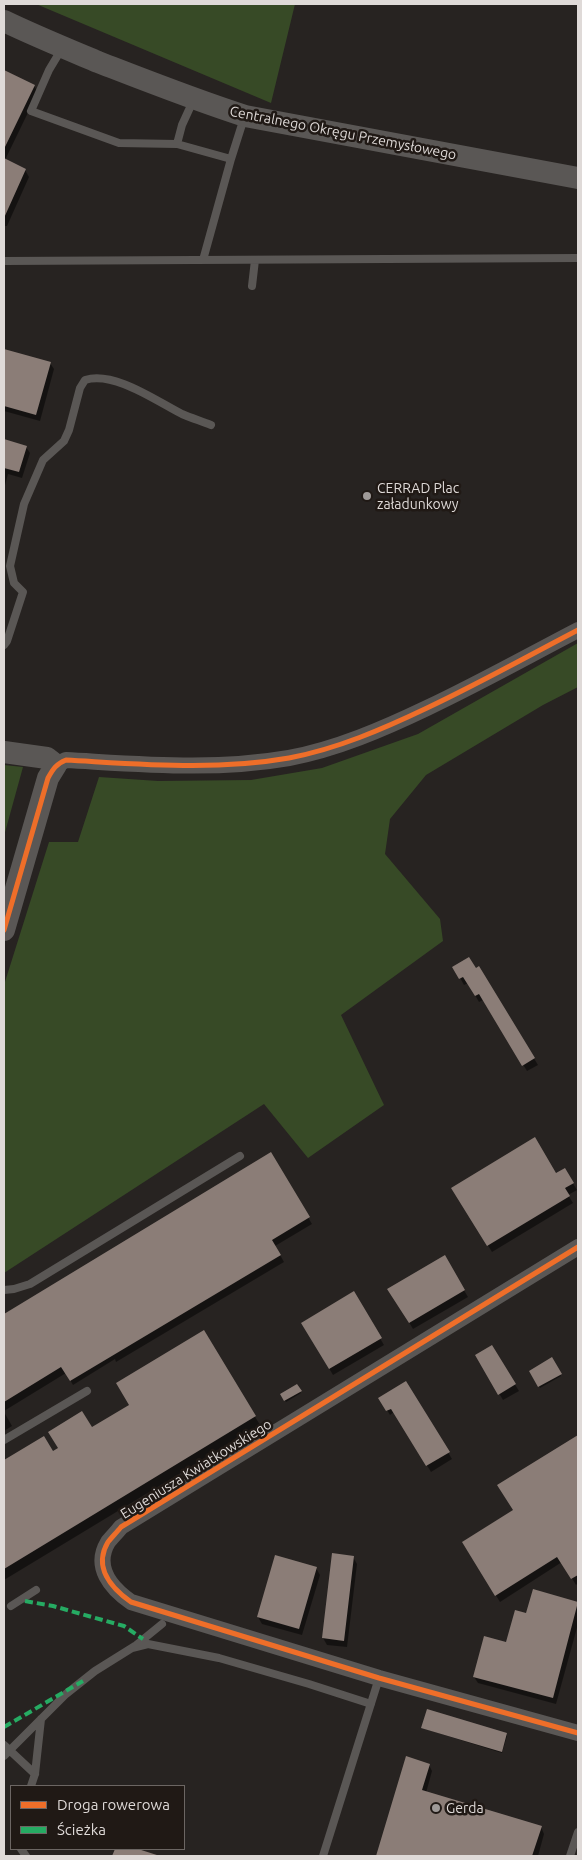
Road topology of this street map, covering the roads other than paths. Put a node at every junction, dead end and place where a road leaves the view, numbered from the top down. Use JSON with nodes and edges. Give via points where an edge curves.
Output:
{"nodes":[{"id":1,"x":4,"y":21,"type":"edge"},
{"id":2,"x":63,"y":47,"type":"junction"},
{"id":3,"x":194,"y":100,"type":"junction"},
{"id":4,"x":245,"y":116,"type":"junction"},
{"id":5,"x":177,"y":144,"type":"junction"},
{"id":6,"x":231,"y":159,"type":"junction"},
{"id":7,"x":578,"y":178,"type":"edge"},
{"id":8,"x":578,"y":258,"type":"edge"},
{"id":9,"x":203,"y":260,"type":"junction"},
{"id":10,"x":255,"y":260,"type":"junction"},
{"id":11,"x":4,"y":261,"type":"edge"},
{"id":12,"x":252,"y":286,"type":"dead end"},
{"id":13,"x":211,"y":425,"type":"dead end"},
{"id":14,"x":578,"y":630,"type":"edge"},
{"id":15,"x":4,"y":645,"type":"edge"},
{"id":16,"x":4,"y":752,"type":"edge"},
{"id":17,"x":56,"y":765,"type":"junction"},
{"id":18,"x":4,"y":930,"type":"edge"},
{"id":19,"x":240,"y":1156,"type":"dead end"},
{"id":20,"x":578,"y":1247,"type":"edge"},
{"id":21,"x":4,"y":1290,"type":"edge"},
{"id":22,"x":88,"y":1390,"type":"dead end"},
{"id":23,"x":4,"y":1440,"type":"edge"},
{"id":24,"x":36,"y":1590,"type":"dead end"},
{"id":25,"x":25,"y":1601,"type":"dead end"},
{"id":26,"x":11,"y":1606,"type":"junction"},
{"id":27,"x":4,"y":1611,"type":"edge"},
{"id":28,"x":162,"y":1624,"type":"dead end"},
{"id":29,"x":132,"y":1648,"type":"junction"},
{"id":30,"x":380,"y":1678,"type":"junction"},
{"id":31,"x":371,"y":1704,"type":"junction"},
{"id":32,"x":41,"y":1719,"type":"junction"},
{"id":33,"x":578,"y":1733,"type":"edge"},
{"id":34,"x":5,"y":1751,"type":"edge"},
{"id":35,"x":35,"y":1774,"type":"junction"},
{"id":36,"x":31,"y":1785,"type":"edge"},
{"id":37,"x":578,"y":1832,"type":"edge"},
{"id":38,"x":323,"y":1856,"type":"edge"},
{"id":39,"x":570,"y":1856,"type":"edge"}],
"edges":[{"from":1,"to":2,"type":"street","name":"Centralnego Okręgu Przemysłowego"},
{"from":2,"to":3,"type":"street","name":"Centralnego Okręgu Przemysłowego"},
{"from":2,"to":5,"type":"lane","via":[[31,111],[119,143]]},
{"from":3,"to":4,"type":"street","name":"Centralnego Okręgu Przemysłowego"},
{"from":3,"to":5,"type":"lane"},
{"from":4,"to":6,"type":"lane"},
{"from":4,"to":7,"type":"street","name":"Centralnego Okręgu Przemysłowego"},
{"from":5,"to":6,"type":"lane"},
{"from":6,"to":9,"type":"lane"},
{"from":8,"to":10,"type":"lane"},
{"from":9,"to":10,"type":"lane"},
{"from":9,"to":11,"type":"lane"},
{"from":10,"to":12,"type":"lane"},
{"from":13,"to":15,"type":"lane","via":[[182,414],[135,388],[95,377],[85,380],[64,442],[43,460],[24,504],[10,566],[14,584],[23,592]]},
{"from":14,"to":17,"type":"street","via":[[467,689],[380,730],[308,754],[224,765],[168,766],[66,760]]},
{"from":16,"to":17,"type":"street","via":[[47,758]]},
{"from":17,"to":18,"type":"street","via":[[48,778]]},
{"from":19,"to":21,"type":"lane","via":[[30,1284]]},
{"from":20,"to":30,"type":"street","name":"Eugeniusza Kwiatkowskiego","via":[[121,1527],[108,1542],[103,1561],[106,1577],[116,1592],[130,1602]]},
{"from":22,"to":23,"type":"lane"},
{"from":24,"to":26,"type":"lane"},
{"from":25,"to":26,"type":"lane"},
{"from":26,"to":27,"type":"lane"},
{"from":28,"to":29,"type":"lane"},
{"from":29,"to":31,"type":"lane","via":[[148,1644],[219,1658]]},
{"from":29,"to":32,"type":"lane","via":[[95,1671]]},
{"from":30,"to":31,"type":"lane"},
{"from":30,"to":33,"type":"street","name":"Eugeniusza Kwiatkowskiego"},
{"from":31,"to":38,"type":"lane"},
{"from":32,"to":34,"type":"lane"},
{"from":32,"to":35,"type":"lane"},
{"from":34,"to":35,"type":"lane"},
{"from":35,"to":36,"type":"lane"},
{"from":37,"to":39,"type":"lane"}]}
